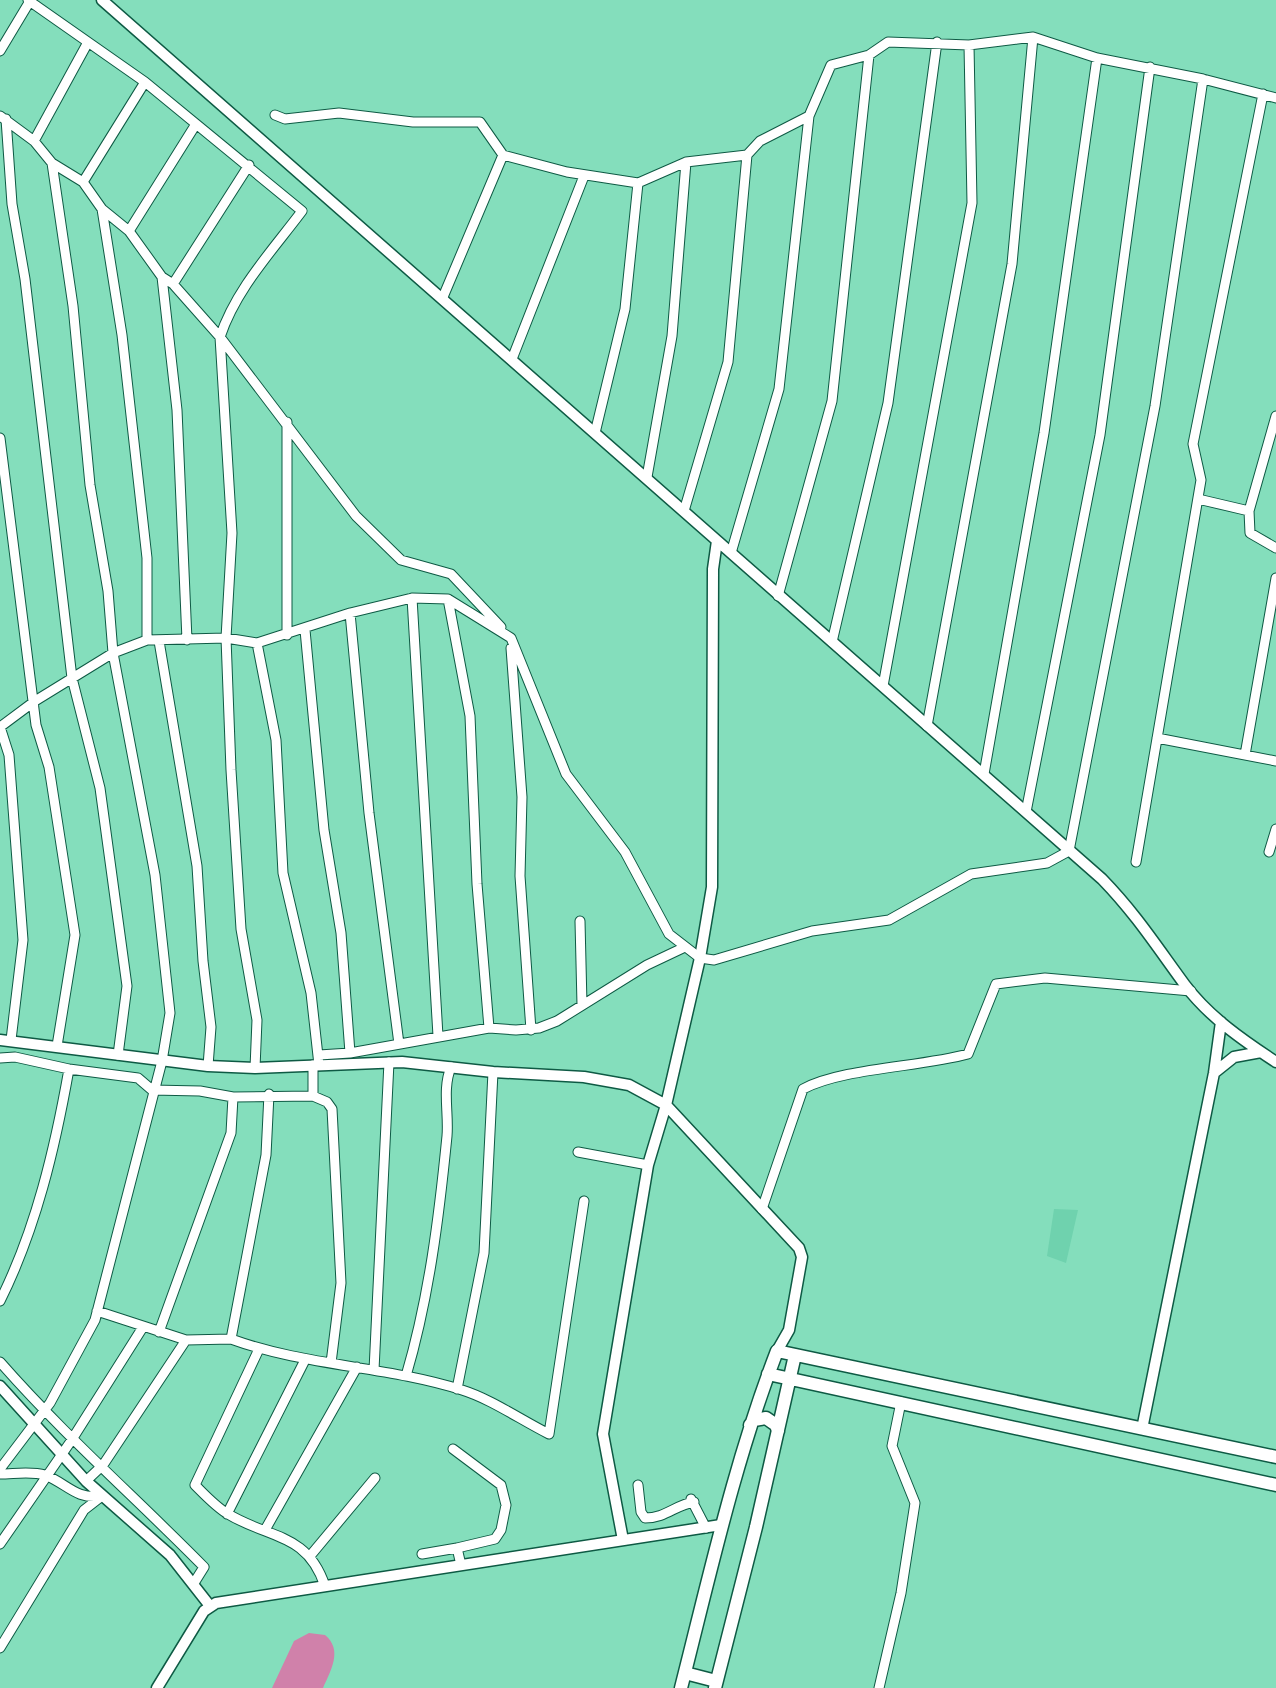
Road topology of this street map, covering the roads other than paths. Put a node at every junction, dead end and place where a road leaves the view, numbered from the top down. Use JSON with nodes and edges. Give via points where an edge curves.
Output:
{"nodes":[{"id":1,"x":102,"y":0,"type":"edge"},
{"id":2,"x":29,"y":1,"type":"edge"},
{"id":3,"x":1033,"y":37,"type":"junction"},
{"id":4,"x":937,"y":42,"type":"junction"},
{"id":5,"x":87,"y":44,"type":"junction"},
{"id":6,"x":969,"y":45,"type":"junction"},
{"id":7,"x":0,"y":51,"type":"edge"},
{"id":8,"x":869,"y":55,"type":"junction"},
{"id":9,"x":1097,"y":58,"type":"junction"},
{"id":10,"x":1150,"y":67,"type":"junction"},
{"id":11,"x":1203,"y":79,"type":"junction"},
{"id":12,"x":145,"y":82,"type":"junction"},
{"id":13,"x":1263,"y":94,"type":"junction"},
{"id":14,"x":1276,"y":98,"type":"edge"},
{"id":15,"x":275,"y":115,"type":"dead end"},
{"id":16,"x":809,"y":116,"type":"junction"},
{"id":17,"x":3,"y":118,"type":"edge"},
{"id":18,"x":196,"y":124,"type":"junction"},
{"id":19,"x":34,"y":141,"type":"junction"},
{"id":20,"x":503,"y":155,"type":"junction"},
{"id":21,"x":747,"y":155,"type":"junction"},
{"id":22,"x":686,"y":162,"type":"junction"},
{"id":23,"x":52,"y":163,"type":"junction"},
{"id":24,"x":249,"y":165,"type":"junction"},
{"id":25,"x":584,"y":176,"type":"junction"},
{"id":26,"x":83,"y":182,"type":"junction"},
{"id":27,"x":638,"y":183,"type":"junction"},
{"id":28,"x":102,"y":209,"type":"junction"},
{"id":29,"x":129,"y":231,"type":"junction"},
{"id":30,"x":162,"y":277,"type":"junction"},
{"id":31,"x":173,"y":284,"type":"junction"},
{"id":32,"x":443,"y":297,"type":"junction"},
{"id":33,"x":220,"y":337,"type":"junction"},
{"id":34,"x":512,"y":359,"type":"junction"},
{"id":35,"x":1276,"y":415,"type":"edge"},
{"id":36,"x":287,"y":422,"type":"junction"},
{"id":37,"x":595,"y":433,"type":"junction"},
{"id":38,"x":0,"y":438,"type":"edge"},
{"id":39,"x":647,"y":477,"type":"junction"},
{"id":40,"x":1198,"y":499,"type":"junction"},
{"id":41,"x":1249,"y":510,"type":"junction"},
{"id":42,"x":684,"y":511,"type":"junction"},
{"id":43,"x":717,"y":541,"type":"junction"},
{"id":44,"x":1276,"y":548,"type":"edge"},
{"id":45,"x":731,"y":553,"type":"junction"},
{"id":46,"x":1276,"y":578,"type":"edge"},
{"id":47,"x":778,"y":596,"type":"junction"},
{"id":48,"x":412,"y":598,"type":"junction"},
{"id":49,"x":448,"y":599,"type":"junction"},
{"id":50,"x":350,"y":613,"type":"junction"},
{"id":51,"x":305,"y":629,"type":"junction"},
{"id":52,"x":287,"y":635,"type":"junction"},
{"id":53,"x":226,"y":638,"type":"junction"},
{"id":54,"x":511,"y":638,"type":"junction"},
{"id":55,"x":187,"y":639,"type":"junction"},
{"id":56,"x":147,"y":640,"type":"junction"},
{"id":57,"x":159,"y":641,"type":"junction"},
{"id":58,"x":832,"y":642,"type":"junction"},
{"id":59,"x":257,"y":643,"type":"junction"},
{"id":60,"x":113,"y":653,"type":"junction"},
{"id":61,"x":72,"y":678,"type":"junction"},
{"id":62,"x":883,"y":686,"type":"junction"},
{"id":63,"x":34,"y":701,"type":"junction"},
{"id":64,"x":927,"y":726,"type":"junction"},
{"id":65,"x":0,"y":727,"type":"edge"},
{"id":66,"x":1157,"y":738,"type":"junction"},
{"id":67,"x":1245,"y":755,"type":"junction"},
{"id":68,"x":1276,"y":761,"type":"edge"},
{"id":69,"x":984,"y":774,"type":"junction"},
{"id":70,"x":1026,"y":812,"type":"junction"},
{"id":71,"x":1276,"y":829,"type":"edge"},
{"id":72,"x":1069,"y":851,"type":"junction"},
{"id":73,"x":1269,"y":852,"type":"dead end"},
{"id":74,"x":1136,"y":862,"type":"dead end"},
{"id":75,"x":580,"y":921,"type":"dead end"},
{"id":76,"x":685,"y":947,"type":"junction"},
{"id":77,"x":700,"y":958,"type":"junction"},
{"id":78,"x":1191,"y":991,"type":"junction"},
{"id":79,"x":582,"y":1005,"type":"junction"},
{"id":80,"x":1221,"y":1022,"type":"junction"},
{"id":81,"x":489,"y":1028,"type":"junction"},
{"id":82,"x":531,"y":1030,"type":"junction"},
{"id":83,"x":438,"y":1036,"type":"junction"},
{"id":84,"x":5,"y":1040,"type":"edge"},
{"id":85,"x":399,"y":1044,"type":"junction"},
{"id":86,"x":57,"y":1046,"type":"junction"},
{"id":87,"x":1261,"y":1052,"type":"junction"},
{"id":88,"x":350,"y":1053,"type":"junction"},
{"id":89,"x":118,"y":1055,"type":"junction"},
{"id":90,"x":0,"y":1058,"type":"edge"},
{"id":91,"x":162,"y":1061,"type":"junction"},
{"id":92,"x":317,"y":1062,"type":"junction"},
{"id":93,"x":389,"y":1062,"type":"junction"},
{"id":94,"x":1276,"y":1062,"type":"edge"},
{"id":95,"x":208,"y":1066,"type":"junction"},
{"id":96,"x":451,"y":1067,"type":"junction"},
{"id":97,"x":255,"y":1068,"type":"junction"},
{"id":98,"x":69,"y":1069,"type":"junction"},
{"id":99,"x":493,"y":1072,"type":"junction"},
{"id":100,"x":1214,"y":1073,"type":"junction"},
{"id":101,"x":152,"y":1090,"type":"junction"},
{"id":102,"x":269,"y":1094,"type":"junction"},
{"id":103,"x":313,"y":1096,"type":"junction"},
{"id":104,"x":233,"y":1097,"type":"junction"},
{"id":105,"x":666,"y":1105,"type":"junction"},
{"id":106,"x":578,"y":1152,"type":"dead end"},
{"id":107,"x":648,"y":1164,"type":"junction"},
{"id":108,"x":584,"y":1201,"type":"dead end"},
{"id":109,"x":762,"y":1209,"type":"junction"},
{"id":110,"x":0,"y":1301,"type":"edge"},
{"id":111,"x":97,"y":1311,"type":"junction"},
{"id":112,"x":143,"y":1327,"type":"junction"},
{"id":113,"x":789,"y":1330,"type":"junction"},
{"id":114,"x":159,"y":1332,"type":"junction"},
{"id":115,"x":231,"y":1339,"type":"junction"},
{"id":116,"x":186,"y":1340,"type":"junction"},
{"id":117,"x":259,"y":1349,"type":"junction"},
{"id":118,"x":777,"y":1351,"type":"junction"},
{"id":119,"x":794,"y":1355,"type":"junction"},
{"id":120,"x":305,"y":1360,"type":"junction"},
{"id":121,"x":0,"y":1362,"type":"edge"},
{"id":122,"x":331,"y":1363,"type":"junction"},
{"id":123,"x":357,"y":1367,"type":"junction"},
{"id":124,"x":374,"y":1370,"type":"junction"},
{"id":125,"x":768,"y":1374,"type":"junction"},
{"id":126,"x":406,"y":1376,"type":"junction"},
{"id":127,"x":789,"y":1378,"type":"junction"},
{"id":128,"x":0,"y":1386,"type":"edge"},
{"id":129,"x":457,"y":1389,"type":"junction"},
{"id":130,"x":901,"y":1402,"type":"junction"},
{"id":131,"x":43,"y":1411,"type":"junction"},
{"id":132,"x":1093,"y":1418,"type":"junction"},
{"id":133,"x":33,"y":1421,"type":"junction"},
{"id":134,"x":750,"y":1425,"type":"junction"},
{"id":135,"x":1142,"y":1429,"type":"junction"},
{"id":136,"x":778,"y":1431,"type":"junction"},
{"id":137,"x":71,"y":1441,"type":"junction"},
{"id":138,"x":1088,"y":1444,"type":"junction"},
{"id":139,"x":453,"y":1449,"type":"dead end"},
{"id":140,"x":61,"y":1456,"type":"junction"},
{"id":141,"x":1276,"y":1457,"type":"edge"},
{"id":142,"x":103,"y":1465,"type":"junction"},
{"id":143,"x":0,"y":1469,"type":"edge"},
{"id":144,"x":0,"y":1474,"type":"edge"},
{"id":145,"x":46,"y":1476,"type":"junction"},
{"id":146,"x":375,"y":1478,"type":"dead end"},
{"id":147,"x":86,"y":1481,"type":"junction"},
{"id":148,"x":638,"y":1485,"type":"dead end"},
{"id":149,"x":1276,"y":1485,"type":"edge"},
{"id":150,"x":102,"y":1496,"type":"junction"},
{"id":151,"x":227,"y":1514,"type":"junction"},
{"id":152,"x":721,"y":1525,"type":"junction"},
{"id":153,"x":706,"y":1528,"type":"junction"},
{"id":154,"x":265,"y":1530,"type":"junction"},
{"id":155,"x":623,"y":1540,"type":"junction"},
{"id":156,"x":0,"y":1544,"type":"edge"},
{"id":157,"x":457,"y":1548,"type":"junction"},
{"id":158,"x":422,"y":1554,"type":"dead end"},
{"id":159,"x":310,"y":1556,"type":"junction"},
{"id":160,"x":461,"y":1565,"type":"junction"},
{"id":161,"x":194,"y":1583,"type":"junction"},
{"id":162,"x":325,"y":1586,"type":"junction"},
{"id":163,"x":210,"y":1606,"type":"junction"},
{"id":164,"x":0,"y":1648,"type":"edge"},
{"id":165,"x":685,"y":1673,"type":"junction"},
{"id":166,"x":715,"y":1684,"type":"edge"},
{"id":167,"x":157,"y":1688,"type":"edge"},
{"id":168,"x":681,"y":1688,"type":"edge"},
{"id":169,"x":879,"y":1688,"type":"edge"}],
"edges":[{"from":1,"to":32,"type":"street"},
{"from":2,"to":5,"type":"street"},
{"from":2,"to":7,"type":"street"},
{"from":3,"to":6,"type":"street"},
{"from":3,"to":9,"type":"street"},
{"from":3,"to":64,"type":"street","via":[[1012,264]]},
{"from":4,"to":6,"type":"street"},
{"from":4,"to":8,"type":"street","via":[[888,43]]},
{"from":4,"to":58,"type":"street","via":[[888,403]]},
{"from":5,"to":12,"type":"street"},
{"from":5,"to":19,"type":"street"},
{"from":6,"to":62,"type":"street","via":[[972,203]]},
{"from":8,"to":16,"type":"street","via":[[831,65]]},
{"from":8,"to":47,"type":"street","via":[[832,401]]},
{"from":9,"to":10,"type":"street"},
{"from":9,"to":69,"type":"street","via":[[1044,433]]},
{"from":10,"to":11,"type":"street"},
{"from":10,"to":70,"type":"street","via":[[1100,435]]},
{"from":11,"to":13,"type":"street"},
{"from":11,"to":72,"type":"street","via":[[1155,406]]},
{"from":12,"to":18,"type":"street"},
{"from":12,"to":26,"type":"street"},
{"from":13,"to":14,"type":"street"},
{"from":13,"to":40,"type":"street","via":[[1193,444],[1201,480]]},
{"from":15,"to":20,"type":"street","via":[[285,119],[339,113],[414,122],[480,122]]},
{"from":16,"to":21,"type":"street","via":[[760,141]]},
{"from":16,"to":45,"type":"street","via":[[779,389]]},
{"from":17,"to":19,"type":"street"},
{"from":17,"to":61,"type":"street"},
{"from":18,"to":24,"type":"street"},
{"from":18,"to":29,"type":"street"},
{"from":19,"to":23,"type":"street"},
{"from":20,"to":25,"type":"street"},
{"from":20,"to":32,"type":"street"},
{"from":21,"to":22,"type":"street"},
{"from":21,"to":42,"type":"street","via":[[727,362]]},
{"from":22,"to":27,"type":"street"},
{"from":22,"to":39,"type":"street","via":[[672,336]]},
{"from":23,"to":26,"type":"street"},
{"from":23,"to":60,"type":"street"},
{"from":24,"to":31,"type":"street"},
{"from":24,"to":33,"type":"street","via":[[302,211],[242,290]]},
{"from":25,"to":27,"type":"street"},
{"from":25,"to":34,"type":"street"},
{"from":26,"to":28,"type":"street"},
{"from":27,"to":37,"type":"street","via":[[625,309]]},
{"from":28,"to":29,"type":"street"},
{"from":28,"to":56,"type":"street","via":[[122,335],[146,558]]},
{"from":29,"to":30,"type":"street"},
{"from":30,"to":31,"type":"street"},
{"from":30,"to":55,"type":"street","via":[[177,410]]},
{"from":31,"to":33,"type":"street"},
{"from":32,"to":34,"type":"street"},
{"from":33,"to":36,"type":"street"},
{"from":33,"to":53,"type":"street","via":[[232,533]]},
{"from":34,"to":37,"type":"street"},
{"from":35,"to":41,"type":"street"},
{"from":36,"to":52,"type":"street"},
{"from":36,"to":54,"type":"street","via":[[356,516],[401,560],[451,574]]},
{"from":37,"to":39,"type":"street"},
{"from":38,"to":63,"type":"street"},
{"from":39,"to":42,"type":"street"},
{"from":40,"to":41,"type":"street"},
{"from":40,"to":66,"type":"street"},
{"from":41,"to":44,"type":"street","via":[[1250,533]]},
{"from":42,"to":43,"type":"street"},
{"from":43,"to":45,"type":"street"},
{"from":43,"to":77,"type":"street","via":[[713,569],[715,837]]},
{"from":45,"to":47,"type":"street"},
{"from":46,"to":67,"type":"street"},
{"from":47,"to":58,"type":"street"},
{"from":48,"to":49,"type":"street"},
{"from":48,"to":50,"type":"street"},
{"from":48,"to":83,"type":"street"},
{"from":49,"to":54,"type":"street"},
{"from":49,"to":81,"type":"street","via":[[470,716]]},
{"from":50,"to":51,"type":"street"},
{"from":50,"to":85,"type":"street","via":[[369,813]]},
{"from":51,"to":52,"type":"street"},
{"from":51,"to":88,"type":"street","via":[[324,830],[341,933]]},
{"from":52,"to":59,"type":"street"},
{"from":53,"to":55,"type":"street"},
{"from":53,"to":59,"type":"street"},
{"from":53,"to":97,"type":"street","via":[[241,929],[257,1020]]},
{"from":54,"to":76,"type":"street","via":[[566,774],[625,852],[668,934]]},
{"from":54,"to":82,"type":"street"},
{"from":55,"to":57,"type":"street"},
{"from":56,"to":57,"type":"street"},
{"from":56,"to":60,"type":"street"},
{"from":57,"to":95,"type":"street","via":[[197,866],[211,1027]]},
{"from":58,"to":62,"type":"street"},
{"from":59,"to":92,"type":"street","via":[[276,740],[283,873],[310,993]]},
{"from":60,"to":61,"type":"street"},
{"from":60,"to":91,"type":"street","via":[[155,875],[170,1013]]},
{"from":61,"to":63,"type":"street"},
{"from":61,"to":89,"type":"street","via":[[100,788],[127,986]]},
{"from":62,"to":64,"type":"street"},
{"from":63,"to":65,"type":"street"},
{"from":63,"to":86,"type":"street","via":[[75,934]]},
{"from":64,"to":69,"type":"street"},
{"from":65,"to":84,"type":"street","via":[[9,755],[23,940]]},
{"from":66,"to":67,"type":"street"},
{"from":66,"to":74,"type":"street"},
{"from":67,"to":68,"type":"street"},
{"from":69,"to":70,"type":"street"},
{"from":70,"to":72,"type":"street"},
{"from":71,"to":73,"type":"street"},
{"from":72,"to":77,"type":"street","via":[[1047,863],[971,874],[889,920],[812,931],[714,960]]},
{"from":72,"to":78,"type":"street","via":[[1135,914]]},
{"from":75,"to":79,"type":"street"},
{"from":76,"to":77,"type":"street"},
{"from":76,"to":79,"type":"street"},
{"from":77,"to":105,"type":"street"},
{"from":78,"to":80,"type":"street"},
{"from":78,"to":109,"type":"street","via":[[1045,978],[996,984],[968,1054],[932,1064],[820,1080],[803,1089]]},
{"from":79,"to":82,"type":"street"},
{"from":80,"to":87,"type":"street"},
{"from":80,"to":100,"type":"street"},
{"from":81,"to":82,"type":"street"},
{"from":81,"to":83,"type":"street"},
{"from":83,"to":85,"type":"street"},
{"from":84,"to":86,"type":"street"},
{"from":85,"to":88,"type":"street"},
{"from":86,"to":89,"type":"street"},
{"from":87,"to":94,"type":"street"},
{"from":87,"to":100,"type":"street","via":[[1234,1057]]},
{"from":88,"to":92,"type":"street"},
{"from":89,"to":91,"type":"street"},
{"from":90,"to":98,"type":"street"},
{"from":91,"to":95,"type":"street"},
{"from":91,"to":101,"type":"street"},
{"from":92,"to":93,"type":"street"},
{"from":92,"to":97,"type":"street"},
{"from":92,"to":103,"type":"street"},
{"from":93,"to":96,"type":"street"},
{"from":93,"to":124,"type":"street"},
{"from":95,"to":97,"type":"street"},
{"from":96,"to":99,"type":"street"},
{"from":96,"to":126,"type":"street","via":[[446,1080],[447,1133],[429,1280]]},
{"from":98,"to":101,"type":"street","via":[[138,1078]]},
{"from":98,"to":110,"type":"street","via":[[60,1121],[22,1257]]},
{"from":99,"to":105,"type":"street","via":[[584,1077],[629,1085]]},
{"from":99,"to":129,"type":"street","via":[[484,1253]]},
{"from":100,"to":135,"type":"street"},
{"from":101,"to":104,"type":"street"},
{"from":101,"to":111,"type":"street"},
{"from":102,"to":103,"type":"street"},
{"from":102,"to":104,"type":"street"},
{"from":102,"to":115,"type":"street","via":[[266,1155]]},
{"from":103,"to":122,"type":"street","via":[[332,1109],[341,1283]]},
{"from":104,"to":114,"type":"street","via":[[231,1133]]},
{"from":105,"to":107,"type":"street"},
{"from":105,"to":109,"type":"street"},
{"from":106,"to":107,"type":"street"},
{"from":107,"to":155,"type":"street","via":[[603,1434]]},
{"from":108,"to":129,"type":"street","via":[[549,1434]]},
{"from":109,"to":113,"type":"street","via":[[802,1257]]},
{"from":111,"to":112,"type":"street"},
{"from":111,"to":131,"type":"street"},
{"from":112,"to":114,"type":"street"},
{"from":112,"to":137,"type":"street"},
{"from":113,"to":118,"type":"street"},
{"from":113,"to":119,"type":"street"},
{"from":114,"to":116,"type":"street"},
{"from":115,"to":116,"type":"street"},
{"from":115,"to":117,"type":"street"},
{"from":116,"to":142,"type":"street"},
{"from":117,"to":120,"type":"street"},
{"from":117,"to":151,"type":"street","via":[[195,1485]]},
{"from":118,"to":119,"type":"main road"},
{"from":118,"to":125,"type":"main road"},
{"from":119,"to":127,"type":"main road"},
{"from":119,"to":132,"type":"main road"},
{"from":120,"to":122,"type":"street"},
{"from":120,"to":151,"type":"street"},
{"from":121,"to":131,"type":"street"},
{"from":122,"to":123,"type":"street"},
{"from":123,"to":124,"type":"street"},
{"from":123,"to":154,"type":"street"},
{"from":124,"to":126,"type":"street"},
{"from":125,"to":127,"type":"main road"},
{"from":125,"to":134,"type":"main road"},
{"from":126,"to":129,"type":"street"},
{"from":127,"to":130,"type":"main road"},
{"from":127,"to":136,"type":"main road"},
{"from":128,"to":133,"type":"street"},
{"from":130,"to":138,"type":"main road"},
{"from":130,"to":169,"type":"street","via":[[892,1446],[915,1503]]},
{"from":131,"to":133,"type":"street"},
{"from":131,"to":137,"type":"street"},
{"from":132,"to":135,"type":"main road"},
{"from":132,"to":138,"type":"main road"},
{"from":133,"to":140,"type":"street"},
{"from":133,"to":143,"type":"street"},
{"from":134,"to":136,"type":"main road","via":[[766,1418]]},
{"from":134,"to":152,"type":"main road"},
{"from":135,"to":141,"type":"main road"},
{"from":136,"to":166,"type":"main road"},
{"from":137,"to":140,"type":"street"},
{"from":137,"to":142,"type":"street"},
{"from":138,"to":149,"type":"main road"},
{"from":139,"to":157,"type":"street","via":[[501,1486],[506,1505],[495,1539]]},
{"from":140,"to":145,"type":"street"},
{"from":140,"to":147,"type":"street"},
{"from":142,"to":147,"type":"street"},
{"from":142,"to":161,"type":"street","via":[[204,1567]]},
{"from":144,"to":145,"type":"street"},
{"from":145,"to":150,"type":"street","via":[[76,1494]]},
{"from":145,"to":156,"type":"street"},
{"from":146,"to":159,"type":"street"},
{"from":147,"to":150,"type":"street"},
{"from":148,"to":153,"type":"street","via":[[645,1518],[668,1514],[692,1501]]},
{"from":150,"to":161,"type":"street","via":[[170,1555]]},
{"from":150,"to":164,"type":"street","via":[[84,1510]]},
{"from":151,"to":154,"type":"street"},
{"from":152,"to":153,"type":"street"},
{"from":152,"to":165,"type":"main road"},
{"from":153,"to":155,"type":"street"},
{"from":154,"to":159,"type":"street"},
{"from":155,"to":160,"type":"street"},
{"from":157,"to":158,"type":"street"},
{"from":157,"to":160,"type":"street"},
{"from":159,"to":162,"type":"street"},
{"from":160,"to":162,"type":"street"},
{"from":161,"to":163,"type":"street"},
{"from":162,"to":163,"type":"street"},
{"from":163,"to":167,"type":"street"},
{"from":165,"to":166,"type":"main road"},
{"from":165,"to":168,"type":"main road"}]}
